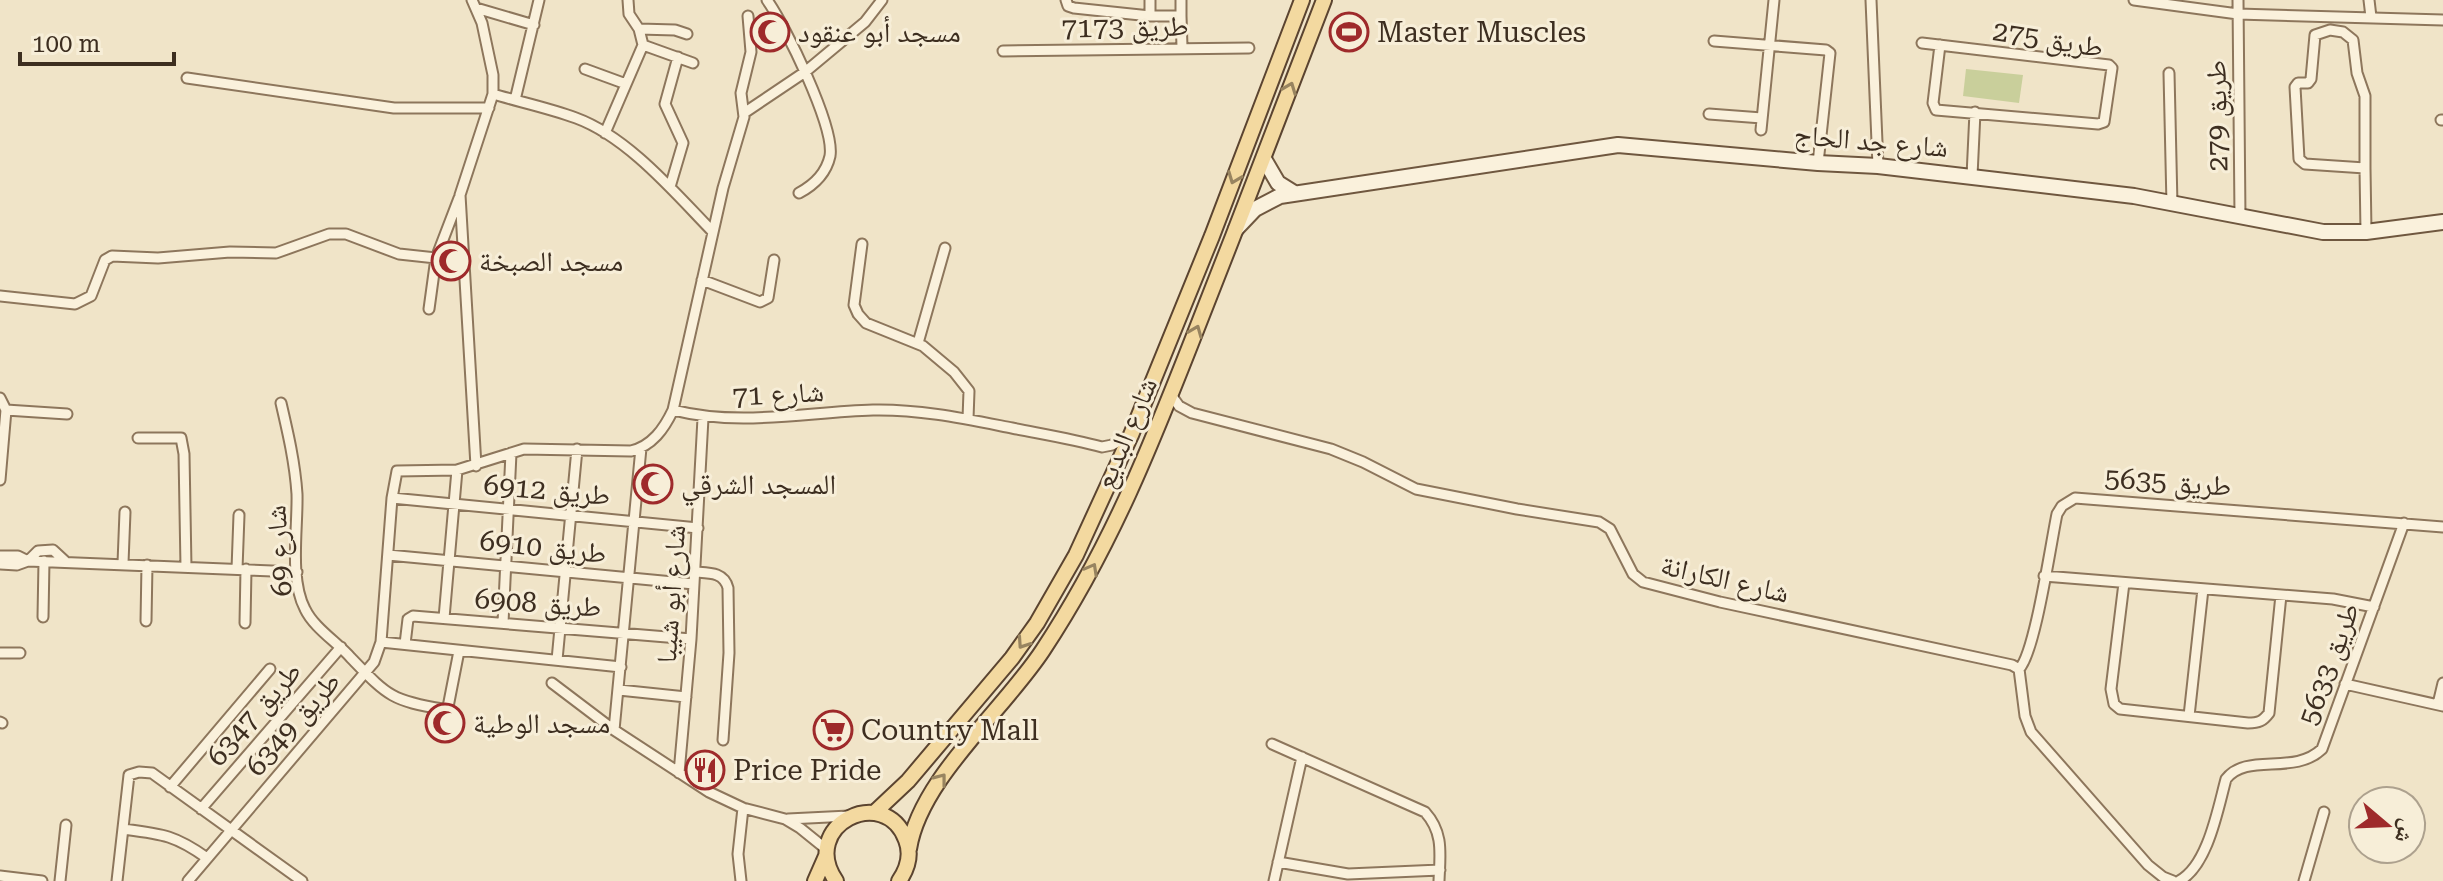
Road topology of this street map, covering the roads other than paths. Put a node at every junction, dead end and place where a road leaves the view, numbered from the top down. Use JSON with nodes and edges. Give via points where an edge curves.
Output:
{"nodes":[{"id":1,"x":539,"y":0,"type":"edge"},
{"id":2,"x":628,"y":0,"type":"edge"},
{"id":3,"x":767,"y":0,"type":"edge"},
{"id":4,"x":882,"y":0,"type":"edge"},
{"id":5,"x":1066,"y":0,"type":"edge"},
{"id":6,"x":1150,"y":0,"type":"edge"},
{"id":7,"x":1181,"y":0,"type":"edge"},
{"id":8,"x":1302,"y":0,"type":"edge"},
{"id":9,"x":1324,"y":0,"type":"edge"},
{"id":10,"x":1774,"y":0,"type":"edge"},
{"id":11,"x":1871,"y":0,"type":"edge"},
{"id":12,"x":2134,"y":0,"type":"edge"},
{"id":13,"x":2238,"y":0,"type":"edge"},
{"id":14,"x":2369,"y":0,"type":"edge"},
{"id":15,"x":474,"y":4,"type":"edge"},
{"id":16,"x":2238,"y":14,"type":"junction"},
{"id":17,"x":748,"y":16,"type":"dead end"},
{"id":18,"x":1150,"y":16,"type":"junction"},
{"id":19,"x":1181,"y":16,"type":"junction"},
{"id":20,"x":2371,"y":17,"type":"junction"},
{"id":21,"x":2443,"y":20,"type":"edge"},
{"id":22,"x":534,"y":25,"type":"junction"},
{"id":23,"x":639,"y":29,"type":"junction"},
{"id":24,"x":687,"y":34,"type":"dead end"},
{"id":25,"x":1714,"y":41,"type":"dead end"},
{"id":26,"x":1922,"y":43,"type":"dead end"},
{"id":27,"x":1769,"y":44,"type":"junction"},
{"id":28,"x":643,"y":45,"type":"junction"},
{"id":29,"x":1940,"y":45,"type":"junction"},
{"id":30,"x":1182,"y":47,"type":"junction"},
{"id":31,"x":1249,"y":48,"type":"dead end"},
{"id":32,"x":1003,"y":51,"type":"dead end"},
{"id":33,"x":678,"y":57,"type":"junction"},
{"id":34,"x":693,"y":63,"type":"dead end"},
{"id":35,"x":585,"y":69,"type":"dead end"},
{"id":36,"x":805,"y":72,"type":"junction"},
{"id":37,"x":2169,"y":73,"type":"dead end"},
{"id":38,"x":187,"y":78,"type":"dead end"},
{"id":39,"x":626,"y":84,"type":"junction"},
{"id":40,"x":493,"y":94,"type":"junction"},
{"id":41,"x":515,"y":100,"type":"junction"},
{"id":42,"x":489,"y":108,"type":"junction"},
{"id":43,"x":1975,"y":112,"type":"junction"},
{"id":44,"x":744,"y":113,"type":"junction"},
{"id":45,"x":1709,"y":114,"type":"dead end"},
{"id":46,"x":1762,"y":118,"type":"junction"},
{"id":47,"x":1761,"y":130,"type":"dead end"},
{"id":48,"x":605,"y":133,"type":"junction"},
{"id":49,"x":1264,"y":159,"type":"junction"},
{"id":50,"x":1818,"y":163,"type":"junction"},
{"id":51,"x":1878,"y":166,"type":"junction"},
{"id":52,"x":2365,"y":168,"type":"junction"},
{"id":53,"x":1972,"y":176,"type":"junction"},
{"id":54,"x":670,"y":187,"type":"junction"},
{"id":55,"x":799,"y":193,"type":"dead end"},
{"id":56,"x":1294,"y":193,"type":"junction"},
{"id":57,"x":460,"y":195,"type":"junction"},
{"id":58,"x":2172,"y":205,"type":"junction"},
{"id":59,"x":2240,"y":217,"type":"junction"},
{"id":60,"x":2443,"y":222,"type":"edge"},
{"id":61,"x":1236,"y":230,"type":"junction"},
{"id":62,"x":713,"y":232,"type":"junction"},
{"id":63,"x":2366,"y":232,"type":"junction"},
{"id":64,"x":862,"y":244,"type":"dead end"},
{"id":65,"x":945,"y":248,"type":"dead end"},
{"id":66,"x":436,"y":258,"type":"junction"},
{"id":67,"x":774,"y":260,"type":"dead end"},
{"id":68,"x":702,"y":280,"type":"junction"},
{"id":69,"x":0,"y":296,"type":"edge"},
{"id":70,"x":429,"y":309,"type":"dead end"},
{"id":71,"x":918,"y":343,"type":"junction"},
{"id":72,"x":1171,"y":395,"type":"junction"},
{"id":73,"x":0,"y":398,"type":"edge"},
{"id":74,"x":281,"y":403,"type":"dead end"},
{"id":75,"x":6,"y":410,"type":"junction"},
{"id":76,"x":673,"y":410,"type":"junction"},
{"id":77,"x":1192,"y":413,"type":"junction"},
{"id":78,"x":67,"y":414,"type":"dead end"},
{"id":79,"x":703,"y":418,"type":"junction"},
{"id":80,"x":968,"y":419,"type":"junction"},
{"id":81,"x":1160,"y":421,"type":"junction"},
{"id":82,"x":1131,"y":435,"type":"junction"},
{"id":83,"x":138,"y":438,"type":"dead end"},
{"id":84,"x":1102,"y":447,"type":"junction"},
{"id":85,"x":641,"y":448,"type":"junction"},
{"id":86,"x":577,"y":449,"type":"junction"},
{"id":87,"x":511,"y":453,"type":"junction"},
{"id":88,"x":476,"y":466,"type":"junction"},
{"id":89,"x":1,"y":469,"type":"edge"},
{"id":90,"x":457,"y":470,"type":"junction"},
{"id":91,"x":1115,"y":473,"type":"junction"},
{"id":92,"x":0,"y":480,"type":"edge"},
{"id":93,"x":392,"y":498,"type":"junction"},
{"id":94,"x":454,"y":504,"type":"junction"},
{"id":95,"x":508,"y":509,"type":"junction"},
{"id":96,"x":125,"y":512,"type":"dead end"},
{"id":97,"x":239,"y":515,"type":"dead end"},
{"id":98,"x":571,"y":515,"type":"junction"},
{"id":99,"x":635,"y":521,"type":"junction"},
{"id":100,"x":2404,"y":523,"type":"junction"},
{"id":101,"x":2443,"y":527,"type":"edge"},
{"id":102,"x":698,"y":528,"type":"junction"},
{"id":103,"x":388,"y":555,"type":"junction"},
{"id":104,"x":0,"y":556,"type":"edge"},
{"id":105,"x":449,"y":559,"type":"junction"},
{"id":106,"x":28,"y":561,"type":"junction"},
{"id":107,"x":44,"y":561,"type":"junction"},
{"id":108,"x":66,"y":562,"type":"junction"},
{"id":109,"x":123,"y":563,"type":"junction"},
{"id":110,"x":0,"y":564,"type":"edge"},
{"id":111,"x":147,"y":565,"type":"junction"},
{"id":112,"x":505,"y":565,"type":"junction"},
{"id":113,"x":186,"y":567,"type":"junction"},
{"id":114,"x":242,"y":569,"type":"junction"},
{"id":115,"x":565,"y":571,"type":"junction"},
{"id":116,"x":297,"y":572,"type":"junction"},
{"id":117,"x":695,"y":572,"type":"junction"},
{"id":118,"x":2044,"y":576,"type":"junction"},
{"id":119,"x":630,"y":578,"type":"junction"},
{"id":120,"x":2124,"y":583,"type":"junction"},
{"id":121,"x":694,"y":584,"type":"junction"},
{"id":122,"x":2203,"y":589,"type":"junction"},
{"id":123,"x":2281,"y":595,"type":"junction"},
{"id":124,"x":2374,"y":607,"type":"junction"},
{"id":125,"x":43,"y":617,"type":"dead end"},
{"id":126,"x":444,"y":618,"type":"junction"},
{"id":127,"x":146,"y":621,"type":"dead end"},
{"id":128,"x":245,"y":623,"type":"dead end"},
{"id":129,"x":503,"y":623,"type":"junction"},
{"id":130,"x":560,"y":627,"type":"junction"},
{"id":131,"x":625,"y":632,"type":"junction"},
{"id":132,"x":691,"y":639,"type":"junction"},
{"id":133,"x":381,"y":642,"type":"junction"},
{"id":134,"x":405,"y":644,"type":"junction"},
{"id":135,"x":341,"y":647,"type":"junction"},
{"id":136,"x":459,"y":651,"type":"junction"},
{"id":137,"x":0,"y":653,"type":"edge"},
{"id":138,"x":20,"y":653,"type":"dead end"},
{"id":139,"x":557,"y":660,"type":"junction"},
{"id":140,"x":621,"y":667,"type":"junction"},
{"id":141,"x":270,"y":669,"type":"dead end"},
{"id":142,"x":2019,"y":669,"type":"junction"},
{"id":143,"x":365,"y":673,"type":"junction"},
{"id":144,"x":552,"y":683,"type":"dead end"},
{"id":145,"x":2443,"y":683,"type":"edge"},
{"id":146,"x":2345,"y":684,"type":"junction"},
{"id":147,"x":619,"y":690,"type":"junction"},
{"id":148,"x":686,"y":697,"type":"junction"},
{"id":149,"x":2440,"y":705,"type":"edge"},
{"id":150,"x":2189,"y":716,"type":"junction"},
{"id":151,"x":614,"y":730,"type":"junction"},
{"id":152,"x":723,"y":740,"type":"dead end"},
{"id":153,"x":1272,"y":744,"type":"dead end"},
{"id":154,"x":1302,"y":757,"type":"junction"},
{"id":155,"x":679,"y":773,"type":"junction"},
{"id":156,"x":170,"y":787,"type":"junction"},
{"id":157,"x":743,"y":808,"type":"junction"},
{"id":158,"x":201,"y":809,"type":"junction"},
{"id":159,"x":2324,"y":812,"type":"dead end"},
{"id":160,"x":874,"y":813,"type":"junction"},
{"id":161,"x":850,"y":816,"type":"junction"},
{"id":162,"x":785,"y":819,"type":"junction"},
{"id":163,"x":66,"y":825,"type":"dead end"},
{"id":164,"x":123,"y":829,"type":"junction"},
{"id":165,"x":230,"y":830,"type":"junction"},
{"id":166,"x":909,"y":849,"type":"junction"},
{"id":167,"x":826,"y":852,"type":"junction"},
{"id":168,"x":207,"y":858,"type":"junction"},
{"id":169,"x":1278,"y":862,"type":"junction"},
{"id":170,"x":1440,"y":876,"type":"edge"},
{"id":171,"x":2,"y":878,"type":"edge"},
{"id":172,"x":906,"y":878,"type":"edge"},
{"id":173,"x":42,"y":881,"type":"edge"},
{"id":174,"x":60,"y":881,"type":"edge"},
{"id":175,"x":117,"y":881,"type":"edge"},
{"id":176,"x":188,"y":881,"type":"edge"},
{"id":177,"x":302,"y":881,"type":"edge"},
{"id":178,"x":741,"y":881,"type":"edge"},
{"id":179,"x":815,"y":881,"type":"edge"},
{"id":180,"x":836,"y":881,"type":"edge"},
{"id":181,"x":1274,"y":881,"type":"edge"},
{"id":182,"x":2176,"y":881,"type":"edge"},
{"id":183,"x":2304,"y":881,"type":"edge"}],
"edges":[{"from":1,"to":22,"type":"street"},
{"from":2,"to":23,"type":"street"},
{"from":3,"to":36,"type":"street"},
{"from":4,"to":36,"type":"street","via":[[865,22]]},
{"from":5,"to":18,"type":"street","via":[[1074,8]]},
{"from":6,"to":18,"type":"street"},
{"from":7,"to":19,"type":"street"},
{"from":8,"to":82,"type":"main road","name":"شارع البديع","one_way":true},
{"from":49,"to":9,"type":"main road","name":"شارع البديع","one_way":true},
{"from":10,"to":27,"type":"street"},
{"from":11,"to":51,"type":"street"},
{"from":12,"to":16,"type":"street"},
{"from":13,"to":16,"type":"street","name":"طريق 279"},
{"from":14,"to":20,"type":"street"},
{"from":15,"to":22,"type":"street"},
{"from":15,"to":40,"type":"street","via":[[488,45]]},
{"from":16,"to":20,"type":"street"},
{"from":16,"to":59,"type":"street","name":"طريق 279"},
{"from":17,"to":44,"type":"street","via":[[751,52],[741,93]]},
{"from":18,"to":19,"type":"street"},
{"from":19,"to":30,"type":"street"},
{"from":20,"to":21,"type":"street"},
{"from":22,"to":41,"type":"street"},
{"from":23,"to":24,"type":"street"},
{"from":23,"to":28,"type":"street"},
{"from":25,"to":27,"type":"street"},
{"from":26,"to":29,"type":"street","name":"طريق 275"},
{"from":27,"to":46,"type":"street"},
{"from":27,"to":50,"type":"street","via":[[1830,53]]},
{"from":28,"to":33,"type":"street"},
{"from":28,"to":39,"type":"street"},
{"from":29,"to":43,"type":"street","name":"طريق 275","via":[[1933,107]]},
{"from":29,"to":43,"type":"street","name":"طريق 275","via":[[2112,68],[2102,124]]},
{"from":30,"to":31,"type":"street","name":"طريق 7173"},
{"from":30,"to":32,"type":"street","name":"طريق 7173"},
{"from":33,"to":34,"type":"street"},
{"from":33,"to":54,"type":"street","via":[[665,104],[683,143]]},
{"from":35,"to":39,"type":"street"},
{"from":36,"to":44,"type":"street"},
{"from":36,"to":55,"type":"street","via":[[827,130],[830,155],[821,175]]},
{"from":37,"to":58,"type":"street"},
{"from":38,"to":42,"type":"street","via":[[394,108]]},
{"from":39,"to":48,"type":"street"},
{"from":40,"to":41,"type":"street"},
{"from":40,"to":42,"type":"street"},
{"from":41,"to":48,"type":"street"},
{"from":42,"to":57,"type":"street"},
{"from":43,"to":53,"type":"street"},
{"from":44,"to":62,"type":"street"},
{"from":45,"to":46,"type":"street"},
{"from":46,"to":47,"type":"street"},
{"from":48,"to":54,"type":"street"},
{"from":49,"to":56,"type":"street","via":[[1278,183]]},
{"from":49,"to":61,"type":"main road","name":"شارع البديع"},
{"from":50,"to":51,"type":"street","name":"شارع جد الحاج"},
{"from":50,"to":56,"type":"street","name":"شارع جد الحاج","via":[[1605,145]]},
{"from":51,"to":53,"type":"street","name":"شارع جد الحاج"},
{"from":52,"to":52,"type":"street","via":[[2305,164],[2299,159],[2295,87],[2311,79],[2313,41],[2320,32],[2343,32],[2353,40],[2365,96]]},
{"from":52,"to":63,"type":"street"},
{"from":53,"to":58,"type":"street","name":"شارع جد الحاج"},
{"from":54,"to":62,"type":"street"},
{"from":56,"to":61,"type":"street","name":"شارع جد الحاج","via":[[1267,201]]},
{"from":57,"to":66,"type":"street"},
{"from":57,"to":88,"type":"street"},
{"from":58,"to":59,"type":"street","name":"شارع جد الحاج"},
{"from":59,"to":63,"type":"street","name":"شارع جد الحاج","via":[[2323,232]]},
{"from":60,"to":63,"type":"street","name":"شارع جد الحاج"},
{"from":72,"to":61,"type":"main road","name":"شارع البديع","one_way":true},
{"from":62,"to":68,"type":"street"},
{"from":64,"to":71,"type":"street","via":[[854,305],[858,314],[866,323]]},
{"from":65,"to":71,"type":"street"},
{"from":66,"to":69,"type":"street","via":[[399,254],[337,233],[276,253],[112,256],[105,260],[91,296],[75,304]]},
{"from":66,"to":70,"type":"street"},
{"from":67,"to":68,"type":"street","via":[[764,302]]},
{"from":68,"to":76,"type":"street"},
{"from":71,"to":80,"type":"street","via":[[964,383],[969,391]]},
{"from":72,"to":77,"type":"street","name":"شارع الكارانة"},
{"from":72,"to":81,"type":"main road","name":"شارع البديع"},
{"from":73,"to":75,"type":"street"},
{"from":74,"to":116,"type":"street","name":"شارع 69","via":[[295,468]]},
{"from":75,"to":78,"type":"street"},
{"from":75,"to":89,"type":"street"},
{"from":76,"to":79,"type":"street","name":"شارع 71"},
{"from":76,"to":85,"type":"street","via":[[660,432]]},
{"from":77,"to":81,"type":"street","name":"شارع الكارانة"},
{"from":77,"to":142,"type":"street","name":"شارع الكارانة","via":[[1342,453],[1416,489],[1599,522],[1610,529],[1633,574],[1649,584]]},
{"from":79,"to":80,"type":"street","name":"شارع 71","via":[[909,410]]},
{"from":79,"to":102,"type":"street","name":"شارع أبو شيبا"},
{"from":80,"to":84,"type":"street","name":"شارع 71"},
{"from":166,"to":81,"type":"main road","name":"شارع البديع","one_way":true,"via":[[915,822],[936,784],[1066,615],[1119,519]]},
{"from":82,"to":84,"type":"street"},
{"from":82,"to":91,"type":"main road","name":"شارع البديع"},
{"from":83,"to":113,"type":"street","via":[[181,438]]},
{"from":84,"to":91,"type":"street","via":[[1110,453]]},
{"from":85,"to":86,"type":"street"},
{"from":85,"to":99,"type":"street"},
{"from":86,"to":87,"type":"street"},
{"from":86,"to":98,"type":"street"},
{"from":87,"to":88,"type":"street"},
{"from":87,"to":95,"type":"street"},
{"from":88,"to":90,"type":"street"},
{"from":89,"to":92,"type":"street"},
{"from":90,"to":93,"type":"street","via":[[400,469],[394,475]]},
{"from":90,"to":94,"type":"street"},
{"from":91,"to":160,"type":"main road","name":"شارع البديع","one_way":true,"via":[[1076,555],[1012,658],[908,781]]},
{"from":93,"to":94,"type":"street","name":"طريق 6912"},
{"from":93,"to":103,"type":"street"},
{"from":94,"to":95,"type":"street","name":"طريق 6912"},
{"from":94,"to":105,"type":"street"},
{"from":95,"to":98,"type":"street","name":"طريق 6912"},
{"from":95,"to":112,"type":"street"},
{"from":96,"to":109,"type":"street"},
{"from":97,"to":114,"type":"street"},
{"from":98,"to":99,"type":"street","name":"طريق 6912"},
{"from":98,"to":115,"type":"street"},
{"from":99,"to":102,"type":"street","name":"طريق 6912"},
{"from":99,"to":119,"type":"street"},
{"from":100,"to":101,"type":"street","name":"طريق 5635"},
{"from":100,"to":118,"type":"street","name":"طريق 5635","via":[[2075,498],[2057,514]]},
{"from":100,"to":124,"type":"street","name":"طريق 5633"},
{"from":102,"to":117,"type":"street","name":"شارع أبو شيبا"},
{"from":103,"to":105,"type":"street","name":"طريق 6910"},
{"from":103,"to":133,"type":"street"},
{"from":104,"to":106,"type":"street"},
{"from":105,"to":112,"type":"street","name":"طريق 6910"},
{"from":105,"to":126,"type":"street"},
{"from":106,"to":107,"type":"street"},
{"from":106,"to":108,"type":"street","via":[[38,551],[53,550]]},
{"from":106,"to":110,"type":"street"},
{"from":107,"to":108,"type":"street"},
{"from":107,"to":125,"type":"street"},
{"from":108,"to":109,"type":"street"},
{"from":109,"to":111,"type":"street"},
{"from":111,"to":113,"type":"street"},
{"from":111,"to":127,"type":"street"},
{"from":112,"to":115,"type":"street","name":"طريق 6910"},
{"from":112,"to":129,"type":"street"},
{"from":113,"to":114,"type":"street"},
{"from":114,"to":116,"type":"street"},
{"from":114,"to":128,"type":"street"},
{"from":115,"to":119,"type":"street","name":"طريق 6910"},
{"from":115,"to":130,"type":"street"},
{"from":116,"to":135,"type":"street","name":"شارع 69","via":[[304,609]]},
{"from":117,"to":121,"type":"street","name":"شارع أبو شيبا"},
{"from":117,"to":152,"type":"street","via":[[719,575],[728,588]]},
{"from":118,"to":120,"type":"street"},
{"from":118,"to":142,"type":"street","name":"طريق 5635","via":[[2032,642]]},
{"from":119,"to":121,"type":"street","name":"طريق 6910"},
{"from":119,"to":131,"type":"street"},
{"from":120,"to":122,"type":"street"},
{"from":120,"to":150,"type":"street","via":[[2110,697],[2120,709]]},
{"from":121,"to":132,"type":"street","name":"شارع أبو شيبا"},
{"from":122,"to":123,"type":"street"},
{"from":122,"to":150,"type":"street"},
{"from":123,"to":124,"type":"street"},
{"from":123,"to":150,"type":"street","via":[[2269,713],[2264,720]]},
{"from":124,"to":146,"type":"street","name":"طريق 5633"},
{"from":126,"to":129,"type":"street","name":"طريق 6908"},
{"from":126,"to":134,"type":"street","name":"طريق 6908","via":[[409,617]]},
{"from":129,"to":130,"type":"street","name":"طريق 6908"},
{"from":130,"to":131,"type":"street","name":"طريق 6908"},
{"from":130,"to":139,"type":"street"},
{"from":131,"to":132,"type":"street","name":"طريق 6908"},
{"from":131,"to":140,"type":"street"},
{"from":132,"to":148,"type":"street","name":"شارع أبو شيبا"},
{"from":133,"to":134,"type":"street"},
{"from":133,"to":143,"type":"street","name":"طريق 6349"},
{"from":134,"to":136,"type":"street"},
{"from":135,"to":143,"type":"street","name":"شارع 69"},
{"from":135,"to":158,"type":"street","name":"طريق 6347"},
{"from":136,"to":139,"type":"street"},
{"from":136,"to":143,"type":"street","name":"شارع 69","via":[[446,709],[395,699]]},
{"from":137,"to":138,"type":"street"},
{"from":139,"to":140,"type":"street"},
{"from":140,"to":147,"type":"street"},
{"from":141,"to":156,"type":"street"},
{"from":142,"to":182,"type":"street","via":[[2031,732],[2148,865]]},
{"from":143,"to":165,"type":"street","name":"طريق 6349"},
{"from":144,"to":151,"type":"street"},
{"from":145,"to":149,"type":"street"},
{"from":146,"to":149,"type":"street"},
{"from":146,"to":182,"type":"street","name":"طريق 5633","via":[[2322,749],[2314,757],[2231,772],[2203,851],[2191,873]]},
{"from":147,"to":148,"type":"street"},
{"from":147,"to":151,"type":"street"},
{"from":148,"to":155,"type":"street","name":"شارع أبو شيبا"},
{"from":151,"to":155,"type":"street"},
{"from":153,"to":154,"type":"street"},
{"from":154,"to":169,"type":"street"},
{"from":154,"to":170,"type":"street","via":[[1425,812],[1439,834]]},
{"from":155,"to":157,"type":"street"},
{"from":156,"to":158,"type":"street"},
{"from":156,"to":164,"type":"street","via":[[152,773],[130,773]]},
{"from":157,"to":162,"type":"street"},
{"from":157,"to":178,"type":"street"},
{"from":158,"to":165,"type":"street"},
{"from":159,"to":183,"type":"street"},
{"from":160,"to":161,"type":"main road"},
{"from":160,"to":166,"type":"main road","via":[[897,825]]},
{"from":161,"to":162,"type":"street"},
{"from":161,"to":167,"type":"main road","via":[[838,824]]},
{"from":162,"to":167,"type":"street"},
{"from":163,"to":174,"type":"street"},
{"from":164,"to":168,"type":"street","via":[[170,835]]},
{"from":164,"to":175,"type":"street"},
{"from":165,"to":168,"type":"street","name":"طريق 6349"},
{"from":165,"to":177,"type":"street"},
{"from":166,"to":172,"type":"main road","name":"شارع البديع"},
{"from":167,"to":179,"type":"main road"},
{"from":167,"to":180,"type":"main road"},
{"from":168,"to":176,"type":"street","name":"طريق 6349"},
{"from":169,"to":170,"type":"street","via":[[1348,874]]},
{"from":169,"to":181,"type":"street"},
{"from":171,"to":173,"type":"street"}]}
